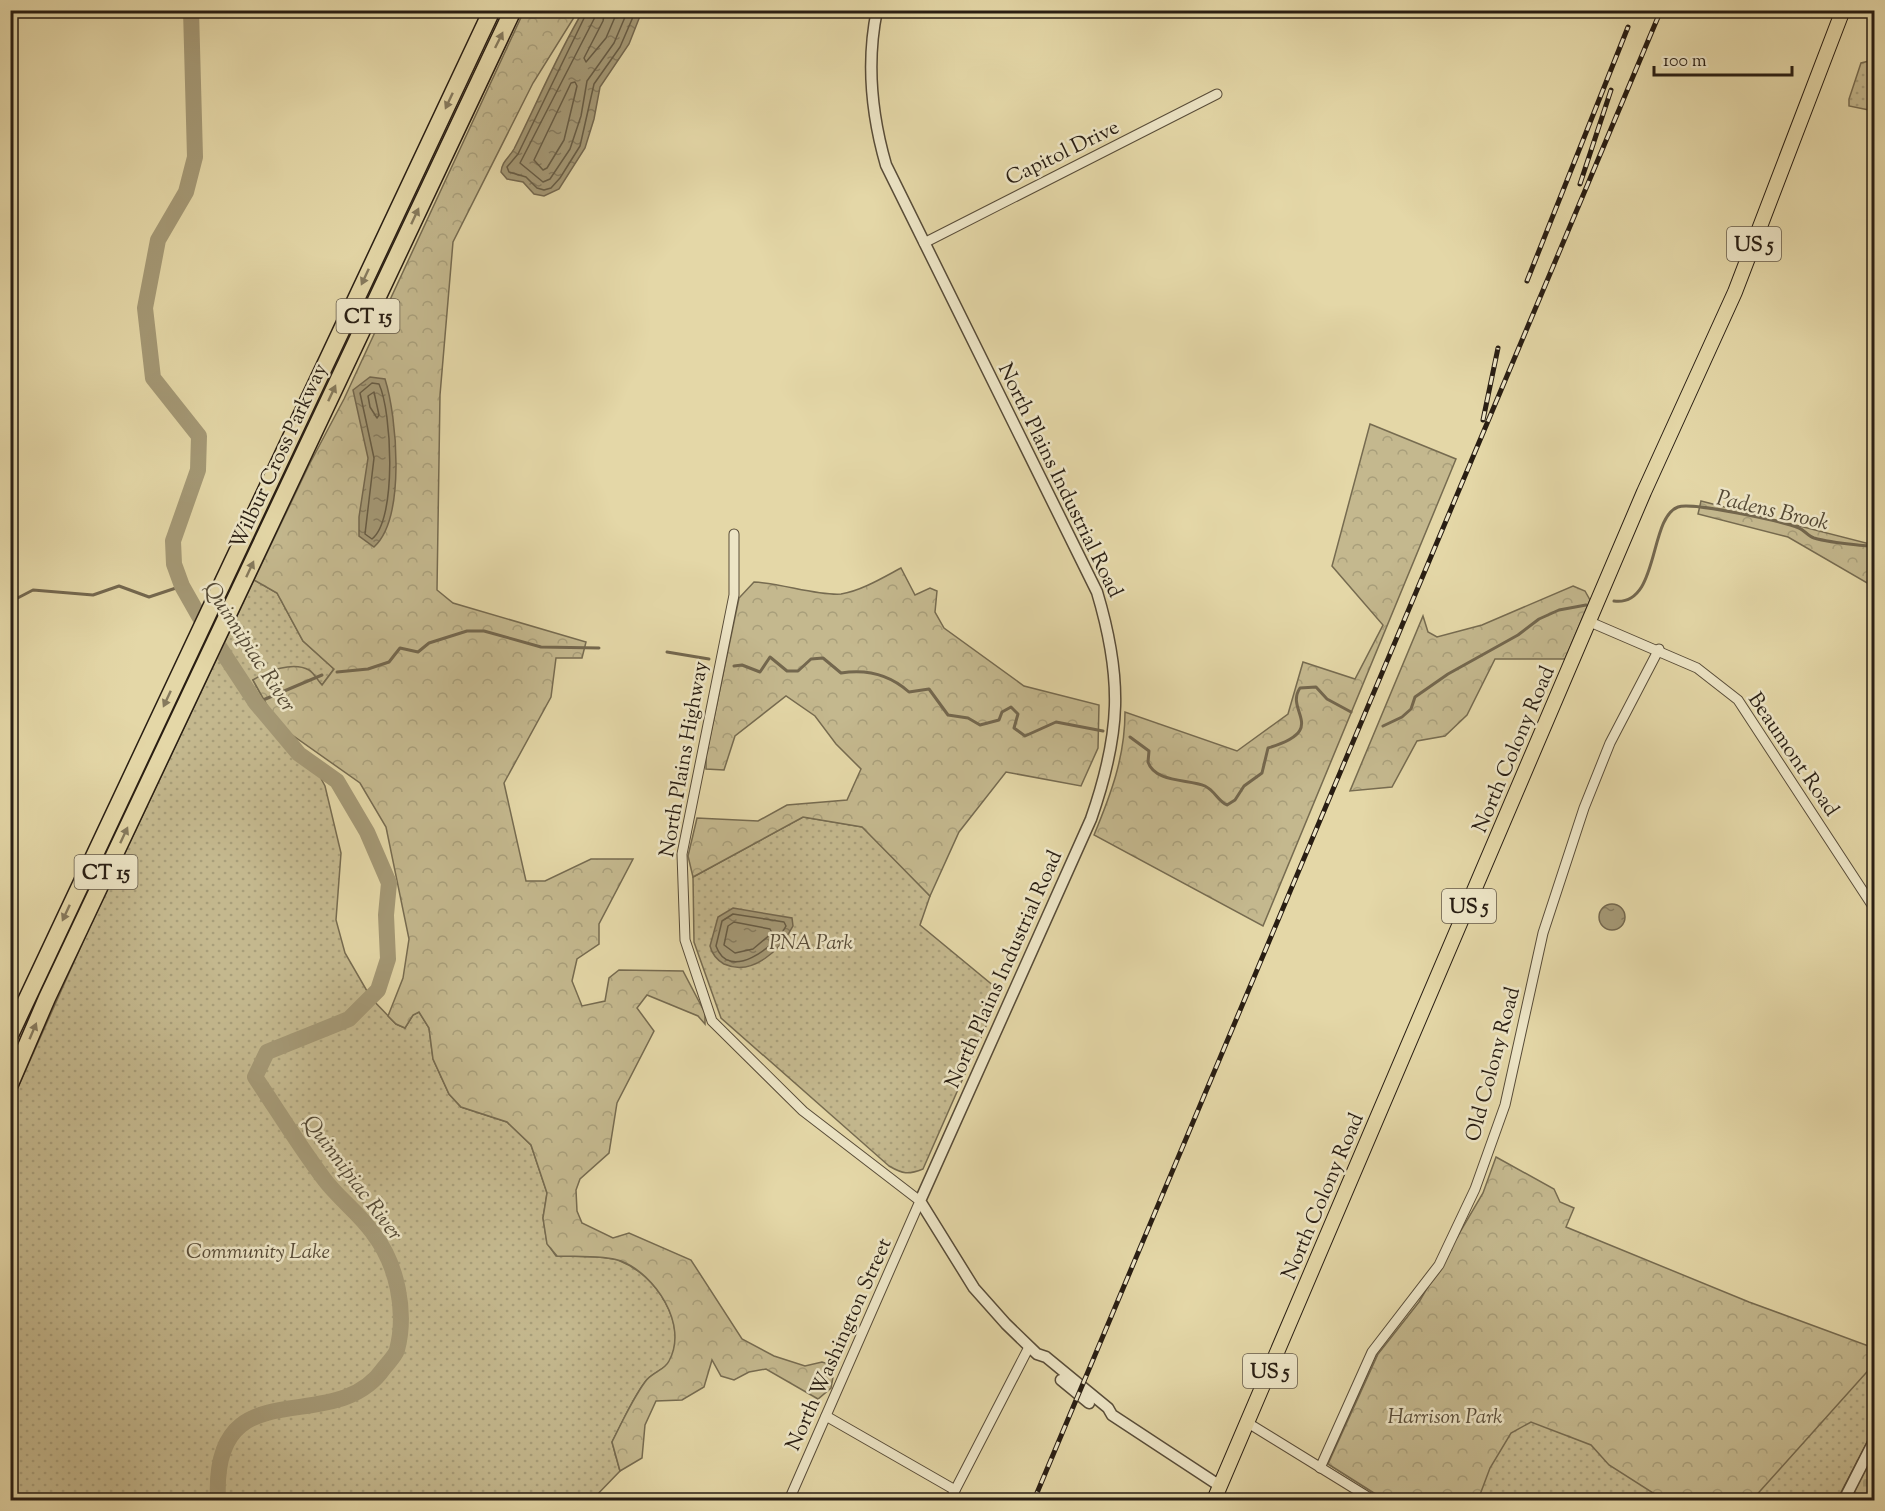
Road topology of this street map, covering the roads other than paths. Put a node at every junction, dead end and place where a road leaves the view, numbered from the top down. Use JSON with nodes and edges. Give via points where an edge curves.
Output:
{"nodes":[{"id":1,"x":492,"y":10,"type":"edge"},
{"id":2,"x":513,"y":10,"type":"edge"},
{"id":3,"x":877,"y":10,"type":"edge"},
{"id":4,"x":1843,"y":10,"type":"edge"},
{"id":5,"x":1217,"y":94,"type":"dead end"},
{"id":6,"x":924,"y":243,"type":"junction"},
{"id":7,"x":734,"y":534,"type":"dead end"},
{"id":8,"x":1590,"y":622,"type":"junction"},
{"id":9,"x":1659,"y":649,"type":"junction"},
{"id":10,"x":1875,"y":908,"type":"edge"},
{"id":11,"x":10,"y":1035,"type":"edge"},
{"id":12,"x":10,"y":1084,"type":"edge"},
{"id":13,"x":920,"y":1202,"type":"junction"},
{"id":14,"x":1033,"y":1351,"type":"junction"},
{"id":15,"x":826,"y":1416,"type":"junction"},
{"id":16,"x":1248,"y":1423,"type":"junction"},
{"id":17,"x":1875,"y":1441,"type":"edge"},
{"id":18,"x":1320,"y":1468,"type":"junction"},
{"id":19,"x":1220,"y":1486,"type":"junction"},
{"id":20,"x":955,"y":1490,"type":"junction"},
{"id":21,"x":789,"y":1500,"type":"edge"},
{"id":22,"x":950,"y":1500,"type":"edge"},
{"id":23,"x":1214,"y":1500,"type":"edge"},
{"id":24,"x":1374,"y":1500,"type":"edge"},
{"id":25,"x":1844,"y":1500,"type":"edge"}],
"edges":[{"from":1,"to":11,"type":"highway","name":"Wilbur Cross Parkway","number":"CT 15","one_way":true},
{"from":12,"to":2,"type":"highway","name":"Wilbur Cross Parkway","number":"CT 15","one_way":true,"via":[[46,998]]},
{"from":3,"to":6,"type":"street","name":"North Plains Industrial Road","via":[[871,66],[875,126],[885,165]]},
{"from":4,"to":8,"type":"main road","name":"North Colony Road","number":"US 5","via":[[1736,292],[1644,492]]},
{"from":5,"to":6,"type":"street","name":"Capitol Drive"},
{"from":6,"to":13,"type":"street","name":"North Plains Industrial Road","via":[[1097,592],[1108,630],[1117,698],[1114,738],[1091,819]]},
{"from":7,"to":13,"type":"street","name":"North Plains Highway","via":[[734,595],[682,854],[684,940],[712,1021],[803,1111]]},
{"from":8,"to":9,"type":"street","name":"Beaumont Road"},
{"from":8,"to":16,"type":"main road","name":"North Colony Road","number":"US 5"},
{"from":9,"to":10,"type":"street","name":"Beaumont Road","via":[[1698,668],[1738,700]]},
{"from":9,"to":18,"type":"street","name":"Old Colony Road","via":[[1610,743],[1584,808],[1543,933],[1505,1105],[1475,1189],[1439,1265],[1372,1352]]},
{"from":13,"to":14,"type":"street","name":"North Plains Highway","via":[[974,1288]]},
{"from":13,"to":15,"type":"street","name":"North Washington Street"},
{"from":14,"to":19,"type":"street","name":"North Plains Highway","via":[[1046,1357],[1112,1415]]},
{"from":14,"to":20,"type":"street"},
{"from":15,"to":20,"type":"street"},
{"from":15,"to":21,"type":"street","name":"North Washington Street"},
{"from":16,"to":18,"type":"street"},
{"from":16,"to":19,"type":"main road","name":"North Colony Road","number":"US 5"},
{"from":17,"to":25,"type":"street"},
{"from":18,"to":24,"type":"street"},
{"from":19,"to":23,"type":"main road","name":"North Colony Road","number":"US 5"},
{"from":20,"to":22,"type":"street"}]}
